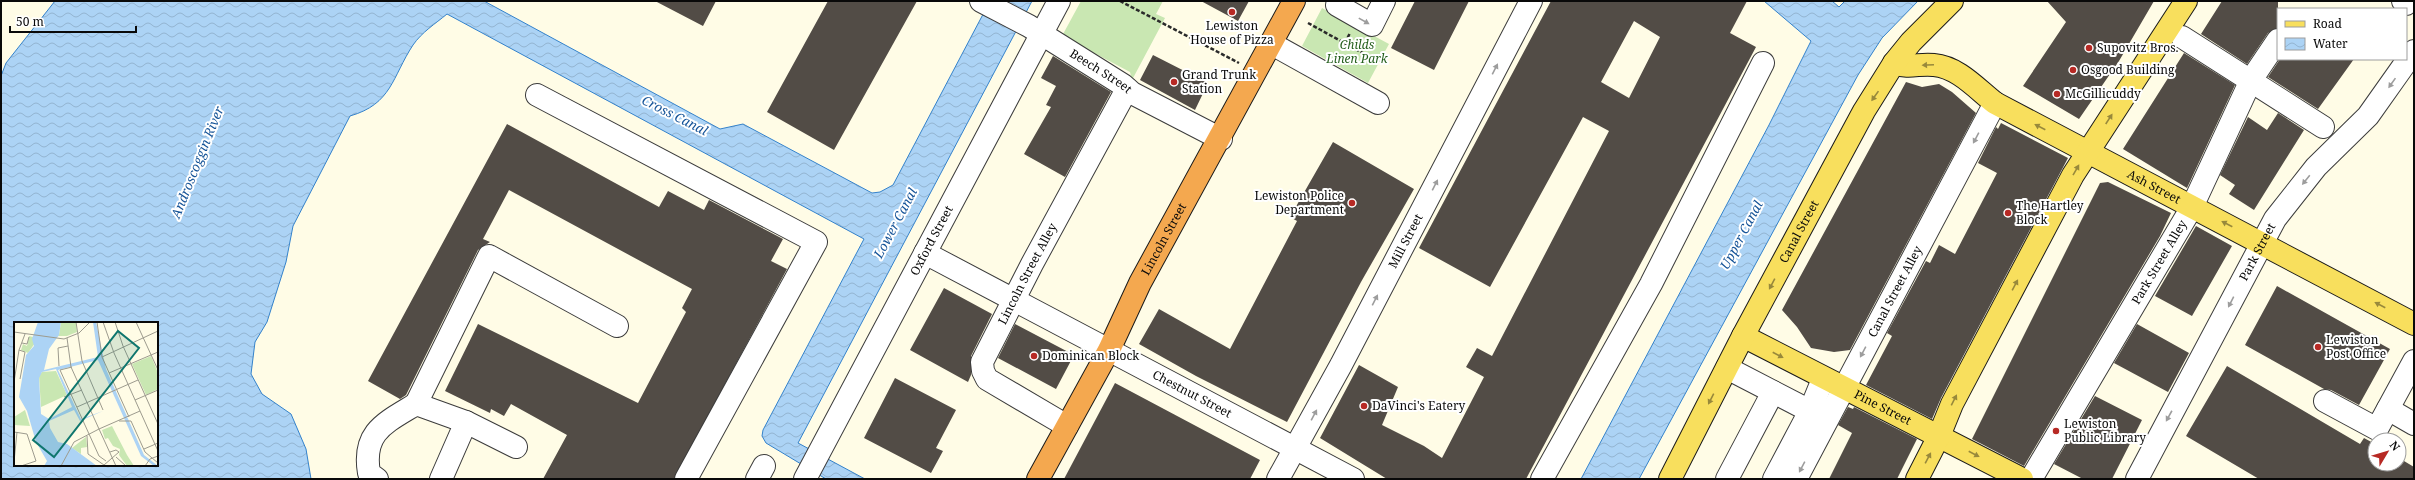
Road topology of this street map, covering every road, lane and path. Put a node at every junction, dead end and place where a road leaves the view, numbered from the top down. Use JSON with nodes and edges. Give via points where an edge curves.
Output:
{"nodes":[{"id":1,"x":1058,"y":1,"type":"edge"},
{"id":2,"x":1120,"y":1,"type":"edge"},
{"id":3,"x":1294,"y":1,"type":"edge"},
{"id":4,"x":1339,"y":1,"type":"edge"},
{"id":5,"x":1384,"y":1,"type":"edge"},
{"id":6,"x":1531,"y":1,"type":"edge"},
{"id":7,"x":1952,"y":1,"type":"edge"},
{"id":8,"x":2186,"y":1,"type":"edge"},
{"id":9,"x":983,"y":2,"type":"edge"},
{"id":10,"x":1308,"y":23,"type":"dead end"},
{"id":11,"x":1035,"y":31,"type":"junction"},
{"id":12,"x":2182,"y":37,"type":"dead end"},
{"id":13,"x":2277,"y":41,"type":"edge"},
{"id":14,"x":1272,"y":44,"type":"junction"},
{"id":15,"x":2414,"y":51,"type":"edge"},
{"id":16,"x":1379,"y":62,"type":"dead end"},
{"id":17,"x":1763,"y":63,"type":"dead end"},
{"id":18,"x":1894,"y":63,"type":"junction"},
{"id":19,"x":1257,"y":73,"type":"junction"},
{"id":20,"x":2251,"y":80,"type":"junction"},
{"id":21,"x":1127,"y":89,"type":"junction"},
{"id":22,"x":537,"y":95,"type":"dead end"},
{"id":23,"x":1378,"y":103,"type":"dead end"},
{"id":24,"x":1995,"y":103,"type":"junction"},
{"id":25,"x":2323,"y":127,"type":"dead end"},
{"id":26,"x":1220,"y":139,"type":"junction"},
{"id":27,"x":2087,"y":152,"type":"junction"},
{"id":28,"x":2192,"y":206,"type":"junction"},
{"id":29,"x":2262,"y":242,"type":"junction"},
{"id":30,"x":925,"y":253,"type":"junction"},
{"id":31,"x":1015,"y":300,"type":"junction"},
{"id":32,"x":2414,"y":324,"type":"edge"},
{"id":33,"x":617,"y":326,"type":"dead end"},
{"id":34,"x":1743,"y":336,"type":"junction"},
{"id":35,"x":1109,"y":350,"type":"junction"},
{"id":36,"x":2413,"y":367,"type":"edge"},
{"id":37,"x":1727,"y":368,"type":"junction"},
{"id":38,"x":1824,"y":379,"type":"junction"},
{"id":39,"x":1843,"y":389,"type":"junction"},
{"id":40,"x":1772,"y":392,"type":"junction"},
{"id":41,"x":2325,"y":401,"type":"dead end"},
{"id":42,"x":416,"y":404,"type":"junction"},
{"id":43,"x":2388,"y":410,"type":"junction"},
{"id":44,"x":1810,"y":411,"type":"junction"},
{"id":45,"x":466,"y":422,"type":"junction"},
{"id":46,"x":2414,"y":424,"type":"edge"},
{"id":47,"x":1067,"y":426,"type":"junction"},
{"id":48,"x":1939,"y":436,"type":"junction"},
{"id":49,"x":516,"y":447,"type":"dead end"},
{"id":50,"x":1296,"y":449,"type":"junction"},
{"id":51,"x":806,"y":476,"type":"edge"},
{"id":52,"x":377,"y":479,"type":"edge"},
{"id":53,"x":441,"y":479,"type":"edge"},
{"id":54,"x":686,"y":479,"type":"edge"},
{"id":55,"x":1038,"y":479,"type":"edge"},
{"id":56,"x":1278,"y":479,"type":"edge"},
{"id":57,"x":1353,"y":479,"type":"edge"},
{"id":58,"x":1542,"y":479,"type":"edge"},
{"id":59,"x":1670,"y":479,"type":"edge"},
{"id":60,"x":1727,"y":479,"type":"edge"},
{"id":61,"x":1774,"y":479,"type":"edge"},
{"id":62,"x":1796,"y":479,"type":"edge"},
{"id":63,"x":1917,"y":479,"type":"edge"},
{"id":64,"x":2022,"y":479,"type":"edge"},
{"id":65,"x":2031,"y":479,"type":"edge"},
{"id":66,"x":2136,"y":479,"type":"edge"}],
"edges":[{"from":1,"to":11,"type":"street","name":"Oxford Street"},
{"from":2,"to":19,"type":"path"},
{"from":3,"to":14,"type":"highway","name":"Lincoln Street"},
{"from":4,"to":5,"type":"street","one_way":true,"via":[[1337,5],[1372,25]]},
{"from":50,"to":6,"type":"street","name":"Mill Street","one_way":true},
{"from":7,"to":18,"type":"main road","name":"Canal Street"},
{"from":27,"to":8,"type":"main road","one_way":true},
{"from":9,"to":11,"type":"street","name":"Beech Street"},
{"from":10,"to":16,"type":"path"},
{"from":11,"to":21,"type":"street","name":"Beech Street"},
{"from":11,"to":30,"type":"street","name":"Oxford Street"},
{"from":12,"to":20,"type":"street"},
{"from":13,"to":20,"type":"street","name":"Park Street Alley"},
{"from":14,"to":19,"type":"highway","name":"Lincoln Street"},
{"from":14,"to":23,"type":"street"},
{"from":15,"to":29,"type":"street","name":"Park Street","one_way":true,"via":[[2368,116],[2316,167],[2275,219]]},
{"from":17,"to":58,"type":"street","via":[[1651,284]]},
{"from":24,"to":18,"type":"main road","name":"Ash Street","one_way":true,"via":[[1948,68],[1934,65],[1905,67]]},
{"from":18,"to":34,"type":"main road","name":"Canal Street","one_way":true,"via":[[1864,111]]},
{"from":19,"to":26,"type":"highway","name":"Lincoln Street"},
{"from":20,"to":25,"type":"street"},
{"from":20,"to":28,"type":"street","name":"Park Street Alley"},
{"from":21,"to":26,"type":"street","name":"Beech Street"},
{"from":21,"to":31,"type":"street","name":"Lincoln Street Alley"},
{"from":22,"to":54,"type":"street","via":[[816,242]]},
{"from":27,"to":24,"type":"main road","name":"Ash Street","one_way":true},
{"from":24,"to":39,"type":"street","name":"Canal Street Alley","one_way":true},
{"from":26,"to":35,"type":"highway","name":"Lincoln Street","via":[[1140,283]]},
{"from":27,"to":28,"type":"main road","name":"Ash Street"},
{"from":48,"to":27,"type":"main road","one_way":true,"via":[[1952,404]]},
{"from":29,"to":28,"type":"main road","name":"Ash Street","one_way":true},
{"from":28,"to":65,"type":"street","name":"Park Street Alley"},
{"from":32,"to":29,"type":"main road","name":"Ash Street","one_way":true},
{"from":29,"to":66,"type":"street","name":"Park Street","one_way":true},
{"from":30,"to":31,"type":"street","name":"Chestnut Street"},
{"from":30,"to":51,"type":"street","name":"Oxford Street"},
{"from":31,"to":35,"type":"street","name":"Chestnut Street"},
{"from":31,"to":47,"type":"street","name":"Lincoln Street Alley","via":[[982,362],[983,371],[987,378]]},
{"from":33,"to":42,"type":"street","via":[[489,256]]},
{"from":34,"to":37,"type":"main road","name":"Canal Street"},
{"from":34,"to":38,"type":"main road","name":"Pine Street","one_way":true},
{"from":35,"to":47,"type":"highway","name":"Lincoln Street"},
{"from":35,"to":50,"type":"street","name":"Chestnut Street"},
{"from":36,"to":43,"type":"street"},
{"from":37,"to":40,"type":"street"},
{"from":37,"to":59,"type":"main road","name":"Canal Street","one_way":true},
{"from":38,"to":39,"type":"main road","name":"Pine Street"},
{"from":38,"to":44,"type":"street"},
{"from":39,"to":48,"type":"main road","name":"Pine Street"},
{"from":39,"to":62,"type":"street","name":"Canal Street Alley","one_way":true},
{"from":40,"to":44,"type":"street"},
{"from":40,"to":60,"type":"street"},
{"from":41,"to":43,"type":"street","via":[[2377,429]]},
{"from":42,"to":45,"type":"street"},
{"from":42,"to":52,"type":"street","via":[[383,424],[371,438],[366,457],[369,473]]},
{"from":43,"to":46,"type":"street"},
{"from":44,"to":61,"type":"street"},
{"from":45,"to":49,"type":"street"},
{"from":45,"to":53,"type":"street"},
{"from":47,"to":55,"type":"highway","name":"Lincoln Street"},
{"from":63,"to":48,"type":"main road","one_way":true},
{"from":48,"to":64,"type":"main road","name":"Pine Street","one_way":true},
{"from":50,"to":56,"type":"street","name":"Mill Street"},
{"from":50,"to":57,"type":"street","name":"Chestnut Street"}]}
